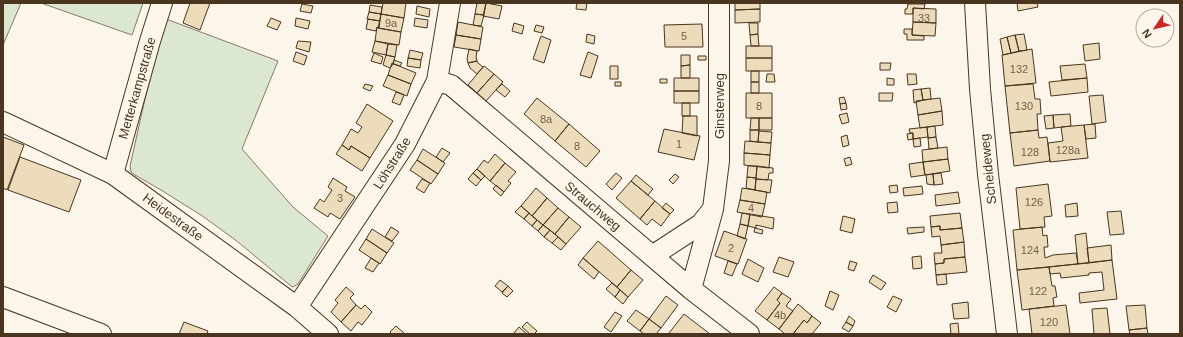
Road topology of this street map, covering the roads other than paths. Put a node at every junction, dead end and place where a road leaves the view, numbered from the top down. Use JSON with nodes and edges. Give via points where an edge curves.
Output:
{"nodes":[{"id":1,"x":162,"y":3,"type":"edge"},
{"id":2,"x":450,"y":3,"type":"edge"},
{"id":3,"x":719,"y":3,"type":"edge"},
{"id":4,"x":975,"y":3,"type":"edge"},
{"id":5,"x":437,"y":81,"type":"junction"},
{"id":6,"x":3,"y":122,"type":"edge"},
{"id":7,"x":113,"y":174,"type":"junction"},
{"id":8,"x":713,"y":209,"type":"junction"},
{"id":9,"x":652,"y":256,"type":"junction"},
{"id":10,"x":691,"y":290,"type":"junction"},
{"id":11,"x":3,"y":297,"type":"edge"},
{"id":12,"x":297,"y":307,"type":"junction"},
{"id":13,"x":101,"y":334,"type":"edge"},
{"id":14,"x":328,"y":334,"type":"edge"},
{"id":15,"x":749,"y":334,"type":"edge"},
{"id":16,"x":1007,"y":334,"type":"edge"}],
"edges":[{"from":1,"to":7,"type":"street","name":"Metterkampstraße"},
{"from":2,"to":5,"type":"street","name":"Löhstraße"},
{"from":3,"to":8,"type":"street","name":"Ginsterweg","via":[[719,161]]},
{"from":4,"to":16,"type":"street","name":"Scheideweg","via":[[988,174]]},
{"from":5,"to":9,"type":"street","name":"Strauchweg","via":[[451,85]]},
{"from":5,"to":12,"type":"street","name":"Löhstraße","via":[[405,144]]},
{"from":6,"to":7,"type":"street","name":"Heidestraße"},
{"from":7,"to":12,"type":"street","name":"Heidestraße"},
{"from":8,"to":9,"type":"street","via":[[701,224]]},
{"from":8,"to":10,"type":"street","name":"Ginsterweg"},
{"from":9,"to":10,"type":"street","name":"Strauchweg"},
{"from":10,"to":15,"type":"street","name":"Strauchweg"},
{"from":11,"to":13,"type":"street"},
{"from":12,"to":14,"type":"street","name":"Heidestraße"}]}
